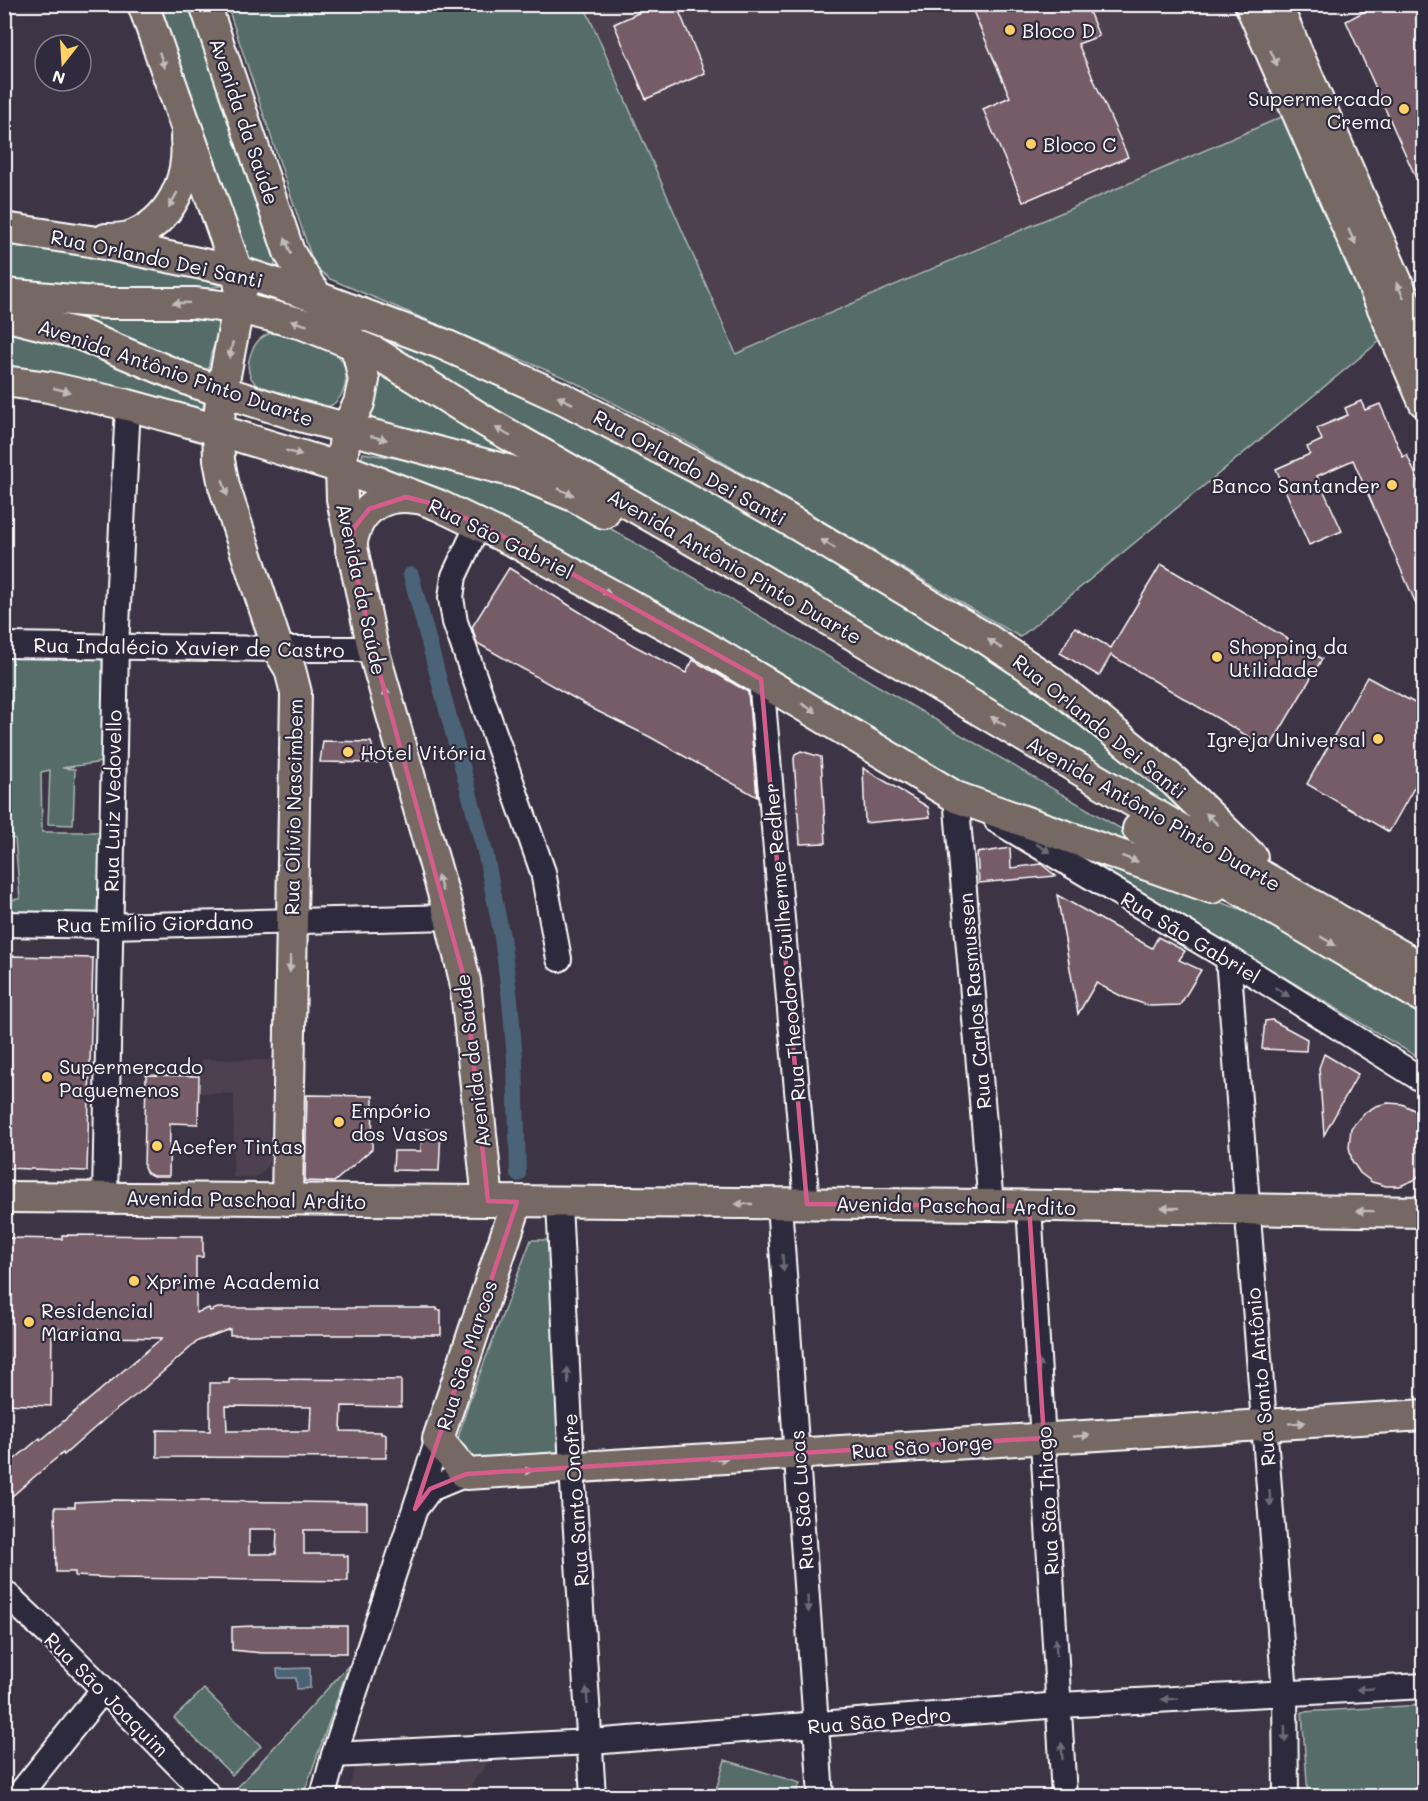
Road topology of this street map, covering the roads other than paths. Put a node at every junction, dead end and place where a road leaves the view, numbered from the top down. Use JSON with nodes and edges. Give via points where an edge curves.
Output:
{"nodes":[{"id":1,"x":143,"y":4,"type":"edge"},
{"id":2,"x":205,"y":4,"type":"edge"},
{"id":3,"x":1250,"y":4,"type":"edge"},
{"id":4,"x":1276,"y":4,"type":"edge"},
{"id":5,"x":184,"y":123,"type":"junction"},
{"id":6,"x":4,"y":228,"type":"edge"},
{"id":7,"x":90,"y":241,"type":"junction"},
{"id":8,"x":237,"y":271,"type":"junction"},
{"id":9,"x":4,"y":294,"type":"edge"},
{"id":10,"x":317,"y":297,"type":"junction"},
{"id":11,"x":239,"y":308,"type":"junction"},
{"id":12,"x":4,"y":315,"type":"edge"},
{"id":13,"x":354,"y":344,"type":"junction"},
{"id":14,"x":1424,"y":344,"type":"edge"},
{"id":15,"x":4,"y":381,"type":"edge"},
{"id":16,"x":222,"y":392,"type":"junction"},
{"id":17,"x":1424,"y":402,"type":"edge"},
{"id":18,"x":128,"y":405,"type":"junction"},
{"id":19,"x":346,"y":429,"type":"junction"},
{"id":20,"x":218,"y":430,"type":"junction"},
{"id":21,"x":341,"y":468,"type":"junction"},
{"id":22,"x":422,"y":499,"type":"junction"},
{"id":23,"x":478,"y":525,"type":"junction"},
{"id":24,"x":351,"y":549,"type":"junction"},
{"id":25,"x":4,"y":645,"type":"edge"},
{"id":26,"x":116,"y":646,"type":"junction"},
{"id":27,"x":278,"y":649,"type":"junction"},
{"id":28,"x":373,"y":649,"type":"junction"},
{"id":29,"x":761,"y":680,"type":"junction"},
{"id":30,"x":956,"y":797,"type":"junction"},
{"id":31,"x":1281,"y":900,"type":"junction"},
{"id":32,"x":450,"y":917,"type":"junction"},
{"id":33,"x":291,"y":921,"type":"junction"},
{"id":34,"x":4,"y":924,"type":"edge"},
{"id":35,"x":110,"y":926,"type":"junction"},
{"id":36,"x":1228,"y":958,"type":"junction"},
{"id":37,"x":559,"y":959,"type":"dead end"},
{"id":38,"x":1424,"y":969,"type":"edge"},
{"id":39,"x":1424,"y":998,"type":"edge"},
{"id":40,"x":1424,"y":1081,"type":"edge"},
{"id":41,"x":4,"y":1197,"type":"edge"},
{"id":42,"x":105,"y":1198,"type":"junction"},
{"id":43,"x":287,"y":1200,"type":"junction"},
{"id":44,"x":559,"y":1203,"type":"junction"},
{"id":45,"x":793,"y":1204,"type":"junction"},
{"id":46,"x":991,"y":1205,"type":"junction"},
{"id":47,"x":1029,"y":1206,"type":"junction"},
{"id":48,"x":1247,"y":1209,"type":"junction"},
{"id":49,"x":504,"y":1210,"type":"junction"},
{"id":50,"x":1424,"y":1212,"type":"edge"},
{"id":51,"x":1424,"y":1415,"type":"edge"},
{"id":52,"x":1264,"y":1425,"type":"junction"},
{"id":53,"x":1044,"y":1438,"type":"junction"},
{"id":54,"x":438,"y":1439,"type":"junction"},
{"id":55,"x":798,"y":1454,"type":"junction"},
{"id":56,"x":572,"y":1468,"type":"junction"},
{"id":57,"x":466,"y":1474,"type":"junction"},
{"id":58,"x":415,"y":1509,"type":"junction"},
{"id":59,"x":4,"y":1592,"type":"edge"},
{"id":60,"x":1424,"y":1686,"type":"edge"},
{"id":61,"x":103,"y":1690,"type":"junction"},
{"id":62,"x":1285,"y":1694,"type":"junction"},
{"id":63,"x":1060,"y":1705,"type":"junction"},
{"id":64,"x":816,"y":1725,"type":"junction"},
{"id":65,"x":591,"y":1742,"type":"junction"},
{"id":66,"x":334,"y":1755,"type":"junction"},
{"id":67,"x":18,"y":1797,"type":"edge"},
{"id":68,"x":209,"y":1797,"type":"edge"},
{"id":69,"x":323,"y":1797,"type":"edge"},
{"id":70,"x":593,"y":1797,"type":"edge"},
{"id":71,"x":821,"y":1797,"type":"edge"},
{"id":72,"x":1064,"y":1797,"type":"edge"},
{"id":73,"x":1286,"y":1797,"type":"edge"}],
"edges":[{"from":1,"to":5,"type":"main road","one_way":true},
{"from":10,"to":2,"type":"main road","name":"Avenida da Saúde","one_way":true,"via":[[289,252]]},
{"from":3,"to":17,"type":"main road","one_way":true},
{"from":14,"to":4,"type":"main road","one_way":true},
{"from":5,"to":7,"type":"main road","one_way":true,"via":[[185,170],[178,193],[168,208],[157,221],[127,238]]},
{"from":5,"to":8,"type":"main road"},
{"from":6,"to":7,"type":"main road","name":"Rua Orlando Dei Santi"},
{"from":7,"to":8,"type":"main road","name":"Rua Orlando Dei Santi"},
{"from":8,"to":10,"type":"main road","name":"Rua Orlando Dei Santi"},
{"from":8,"to":11,"type":"main road"},
{"from":11,"to":9,"type":"main road","name":"Avenida Antônio Pinto Duarte","one_way":true},
{"from":10,"to":13,"type":"main road","name":"Avenida da Saúde"},
{"from":31,"to":10,"type":"main road","name":"Rua Orlando Dei Santi","one_way":true,"via":[[1174,782],[1049,680],[987,639],[698,468],[564,399],[443,344]]},
{"from":13,"to":11,"type":"main road","name":"Avenida Antônio Pinto Duarte","one_way":true,"via":[[303,324]]},
{"from":11,"to":16,"type":"main road","one_way":true},
{"from":12,"to":16,"type":"main road","name":"Avenida Antônio Pinto Duarte","via":[[79,334]]},
{"from":13,"to":19,"type":"main road","name":"Avenida da Saúde","via":[[364,380],[359,403]]},
{"from":31,"to":13,"type":"main road","name":"Avenida Antônio Pinto Duarte","one_way":true,"via":[[1133,802],[750,573],[488,423],[400,367]]},
{"from":15,"to":18,"type":"main road","name":"Rua São Gabriel","one_way":true},
{"from":16,"to":19,"type":"main road","name":"Avenida Antônio Pinto Duarte"},
{"from":16,"to":20,"type":"main road","name":"Rua Olívio Nascimbem"},
{"from":18,"to":20,"type":"main road","name":"Rua São Gabriel"},
{"from":18,"to":26,"type":"street","name":"Rua Luiz Vedovello"},
{"from":19,"to":21,"type":"main road","name":"Avenida da Saúde"},
{"from":19,"to":31,"type":"main road","name":"Avenida Antônio Pinto Duarte","one_way":true,"via":[[518,473],[576,497]]},
{"from":20,"to":21,"type":"main road","name":"Rua São Gabriel","one_way":true},
{"from":20,"to":27,"type":"main road","name":"Rua Olívio Nascimbem","one_way":true,"via":[[224,486]]},
{"from":21,"to":22,"type":"main road","name":"Rua São Gabriel"},
{"from":21,"to":24,"type":"main road","name":"Avenida da Saúde"},
{"from":22,"to":23,"type":"main road","name":"Rua São Gabriel"},
{"from":22,"to":24,"type":"main road","via":[[396,498],[369,509],[354,528]]},
{"from":23,"to":29,"type":"main road","name":"Rua São Gabriel","one_way":true,"via":[[601,588]]},
{"from":23,"to":37,"type":"street","via":[[454,576],[451,598],[455,622],[543,872]]},
{"from":24,"to":28,"type":"main road","name":"Avenida da Saúde"},
{"from":25,"to":26,"type":"street","name":"Rua Indalécio Xavier de Castro"},
{"from":26,"to":27,"type":"street","name":"Rua Indalécio Xavier de Castro"},
{"from":26,"to":35,"type":"street","name":"Rua Luiz Vedovello"},
{"from":27,"to":28,"type":"street","name":"Rua Indalécio Xavier de Castro"},
{"from":27,"to":33,"type":"main road","name":"Rua Olívio Nascimbem","via":[[290,669],[296,693]]},
{"from":32,"to":28,"type":"main road","name":"Avenida da Saúde","one_way":true},
{"from":29,"to":30,"type":"main road","name":"Rua São Gabriel","one_way":true},
{"from":29,"to":45,"type":"street","name":"Rua Theodoro Guilherme Redher"},
{"from":30,"to":31,"type":"main road","name":"Rua São Gabriel","one_way":true},
{"from":30,"to":36,"type":"street","name":"Rua São Gabriel","one_way":true},
{"from":30,"to":46,"type":"street","name":"Rua Carlos Rasmussen"},
{"from":31,"to":38,"type":"main road","name":"Avenida Antônio Pinto Duarte"},
{"from":31,"to":39,"type":"main road","name":"Avenida Antônio Pinto Duarte","one_way":true},
{"from":32,"to":33,"type":"street","name":"Rua Emílio Giordano"},
{"from":32,"to":49,"type":"main road","name":"Avenida da Saúde","via":[[465,981]]},
{"from":33,"to":35,"type":"street","name":"Rua Emílio Giordano"},
{"from":33,"to":43,"type":"main road","name":"Rua Olívio Nascimbem","one_way":true},
{"from":34,"to":35,"type":"street","name":"Rua Emílio Giordano"},
{"from":35,"to":42,"type":"street","name":"Rua Luiz Vedovello"},
{"from":36,"to":40,"type":"street","name":"Rua São Gabriel","one_way":true},
{"from":36,"to":48,"type":"street","name":"Rua Santo Antônio"},
{"from":41,"to":42,"type":"main road","name":"Avenida Paschoal Ardito"},
{"from":42,"to":43,"type":"main road","name":"Avenida Paschoal Ardito"},
{"from":43,"to":49,"type":"main road","name":"Avenida Paschoal Ardito"},
{"from":45,"to":44,"type":"main road","name":"Avenida Paschoal Ardito","one_way":true},
{"from":44,"to":49,"type":"main road","name":"Avenida Paschoal Ardito"},
{"from":56,"to":44,"type":"street","name":"Rua Santo Onofre","one_way":true},
{"from":45,"to":46,"type":"main road","name":"Avenida Paschoal Ardito"},
{"from":45,"to":55,"type":"street","name":"Rua São Lucas","one_way":true},
{"from":46,"to":47,"type":"main road","name":"Avenida Paschoal Ardito"},
{"from":48,"to":47,"type":"main road","name":"Avenida Paschoal Ardito","one_way":true},
{"from":53,"to":47,"type":"street","name":"Rua São Thiago","one_way":true},
{"from":50,"to":48,"type":"main road","name":"Avenida Paschoal Ardito","one_way":true},
{"from":48,"to":52,"type":"street","name":"Rua Santo Antônio"},
{"from":49,"to":54,"type":"main road","name":"Rua São Marcos"},
{"from":52,"to":51,"type":"main road","name":"Rua São Jorge","one_way":true},
{"from":53,"to":52,"type":"main road","name":"Rua São Jorge","one_way":true},
{"from":52,"to":62,"type":"street","name":"Rua Santo Antônio","one_way":true},
{"from":53,"to":55,"type":"main road","name":"Rua São Jorge"},
{"from":63,"to":53,"type":"street","name":"Rua São Thiago","one_way":true},
{"from":54,"to":57,"type":"main road"},
{"from":54,"to":58,"type":"street","name":"Rua São Marcos"},
{"from":56,"to":55,"type":"main road","name":"Rua São Jorge","one_way":true},
{"from":55,"to":64,"type":"street","name":"Rua São Lucas","one_way":true},
{"from":57,"to":56,"type":"main road","name":"Rua São Jorge","one_way":true},
{"from":65,"to":56,"type":"street","name":"Rua Santo Onofre","one_way":true},
{"from":57,"to":58,"type":"street","name":"Rua São Marcos","via":[[430,1489]]},
{"from":58,"to":66,"type":"street","name":"Rua São Marcos"},
{"from":59,"to":61,"type":"street","name":"Rua São Joaquim"},
{"from":60,"to":62,"type":"street","name":"Rua São Pedro","one_way":true},
{"from":61,"to":67,"type":"street"},
{"from":61,"to":68,"type":"street","name":"Rua São Joaquim"},
{"from":62,"to":63,"type":"street","name":"Rua São Pedro","one_way":true},
{"from":62,"to":73,"type":"street","name":"Rua Santo Antônio","one_way":true},
{"from":63,"to":64,"type":"street","name":"Rua São Pedro"},
{"from":72,"to":63,"type":"street","name":"Rua São Thiago","one_way":true},
{"from":64,"to":65,"type":"street","name":"Rua São Pedro"},
{"from":64,"to":71,"type":"street","name":"Rua São Lucas"},
{"from":65,"to":66,"type":"street","name":"Rua São Pedro"},
{"from":65,"to":70,"type":"street","name":"Rua Santo Onofre"},
{"from":66,"to":69,"type":"street","name":"Rua São Marcos"}]}
